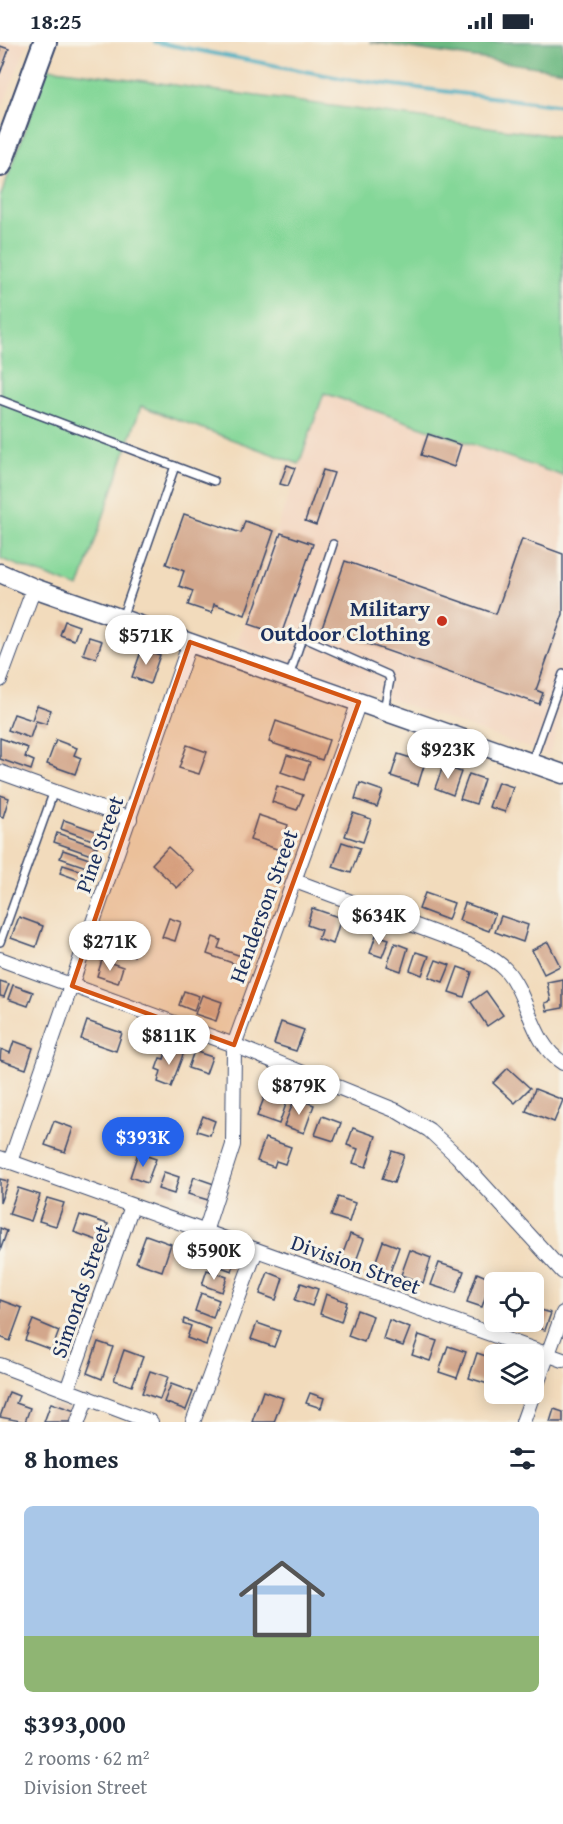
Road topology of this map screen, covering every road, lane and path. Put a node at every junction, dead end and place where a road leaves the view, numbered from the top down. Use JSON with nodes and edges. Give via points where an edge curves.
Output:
{"nodes":[{"id":1,"x":44,"y":48,"type":"edge"},
{"id":2,"x":0,"y":165,"type":"edge"},
{"id":3,"x":0,"y":400,"type":"edge"},
{"id":4,"x":175,"y":466,"type":"junction"},
{"id":5,"x":214,"y":481,"type":"dead end"},
{"id":6,"x":333,"y":544,"type":"dead end"},
{"id":7,"x":0,"y":573,"type":"edge"},
{"id":8,"x":34,"y":588,"type":"junction"},
{"id":9,"x":122,"y":618,"type":"junction"},
{"id":10,"x":302,"y":638,"type":"junction"},
{"id":11,"x":190,"y":642,"type":"junction"},
{"id":12,"x":563,"y":674,"type":"edge"},
{"id":13,"x":289,"y":677,"type":"junction"},
{"id":14,"x":0,"y":680,"type":"edge"},
{"id":15,"x":359,"y":702,"type":"junction"},
{"id":16,"x":384,"y":711,"type":"junction"},
{"id":17,"x":531,"y":763,"type":"junction"},
{"id":18,"x":0,"y":772,"type":"edge"},
{"id":19,"x":563,"y":774,"type":"edge"},
{"id":20,"x":54,"y":791,"type":"junction"},
{"id":21,"x":130,"y":819,"type":"junction"},
{"id":22,"x":295,"y":881,"type":"junction"},
{"id":23,"x":0,"y":942,"type":"edge"},
{"id":24,"x":0,"y":959,"type":"edge"},
{"id":25,"x":72,"y":986,"type":"junction"},
{"id":26,"x":234,"y":1045,"type":"junction"},
{"id":27,"x":563,"y":1063,"type":"edge"},
{"id":28,"x":5,"y":1160,"type":"edge"},
{"id":29,"x":132,"y":1206,"type":"junction"},
{"id":30,"x":205,"y":1232,"type":"junction"},
{"id":31,"x":256,"y":1250,"type":"junction"},
{"id":32,"x":563,"y":1272,"type":"edge"},
{"id":33,"x":563,"y":1313,"type":"edge"},
{"id":34,"x":548,"y":1354,"type":"junction"},
{"id":35,"x":563,"y":1360,"type":"edge"},
{"id":36,"x":0,"y":1365,"type":"edge"},
{"id":37,"x":544,"y":1365,"type":"edge"},
{"id":38,"x":68,"y":1390,"type":"junction"},
{"id":39,"x":87,"y":1397,"type":"junction"},
{"id":40,"x":530,"y":1404,"type":"edge"},
{"id":41,"x":78,"y":1422,"type":"edge"},
{"id":42,"x":151,"y":1422,"type":"edge"},
{"id":43,"x":193,"y":1422,"type":"edge"},
{"id":44,"x":523,"y":1422,"type":"edge"}],
"edges":[{"from":1,"to":2,"type":"main road"},
{"from":3,"to":4,"type":"lane"},
{"from":4,"to":5,"type":"lane"},
{"from":4,"to":9,"type":"lane"},
{"from":6,"to":10,"type":"lane"},
{"from":7,"to":8,"type":"street"},
{"from":8,"to":9,"type":"street"},
{"from":8,"to":14,"type":"street"},
{"from":9,"to":11,"type":"street"},
{"from":10,"to":13,"type":"lane"},
{"from":10,"to":16,"type":"lane","via":[[388,675]]},
{"from":11,"to":13,"type":"street"},
{"from":11,"to":21,"type":"street","name":"Pine Street"},
{"from":12,"to":17,"type":"lane"},
{"from":13,"to":15,"type":"street"},
{"from":15,"to":16,"type":"street"},
{"from":15,"to":22,"type":"street","name":"Henderson Street"},
{"from":16,"to":17,"type":"street"},
{"from":17,"to":19,"type":"street"},
{"from":18,"to":20,"type":"street"},
{"from":20,"to":21,"type":"street"},
{"from":20,"to":23,"type":"lane"},
{"from":21,"to":25,"type":"street","name":"Pine Street"},
{"from":22,"to":26,"type":"street","name":"Henderson Street"},
{"from":22,"to":27,"type":"street","via":[[470,946],[493,959],[513,978],[546,1047]]},
{"from":24,"to":25,"type":"street"},
{"from":25,"to":26,"type":"street"},
{"from":25,"to":28,"type":"street","name":"Pine Street"},
{"from":26,"to":30,"type":"street","name":"Henderson Street","via":[[233,1145]]},
{"from":26,"to":32,"type":"street","via":[[397,1112],[429,1130],[458,1156]]},
{"from":28,"to":29,"type":"street","name":"Division Street"},
{"from":29,"to":30,"type":"street","name":"Division Street"},
{"from":29,"to":38,"type":"street","name":"Simonds Street"},
{"from":30,"to":31,"type":"street","name":"Division Street"},
{"from":31,"to":34,"type":"street","name":"Division Street"},
{"from":31,"to":43,"type":"street"},
{"from":33,"to":34,"type":"street"},
{"from":34,"to":35,"type":"street","name":"Division Street"},
{"from":34,"to":37,"type":"street"},
{"from":36,"to":38,"type":"street"},
{"from":38,"to":39,"type":"street"},
{"from":39,"to":41,"type":"street"},
{"from":39,"to":42,"type":"street"},
{"from":40,"to":44,"type":"street"}]}
